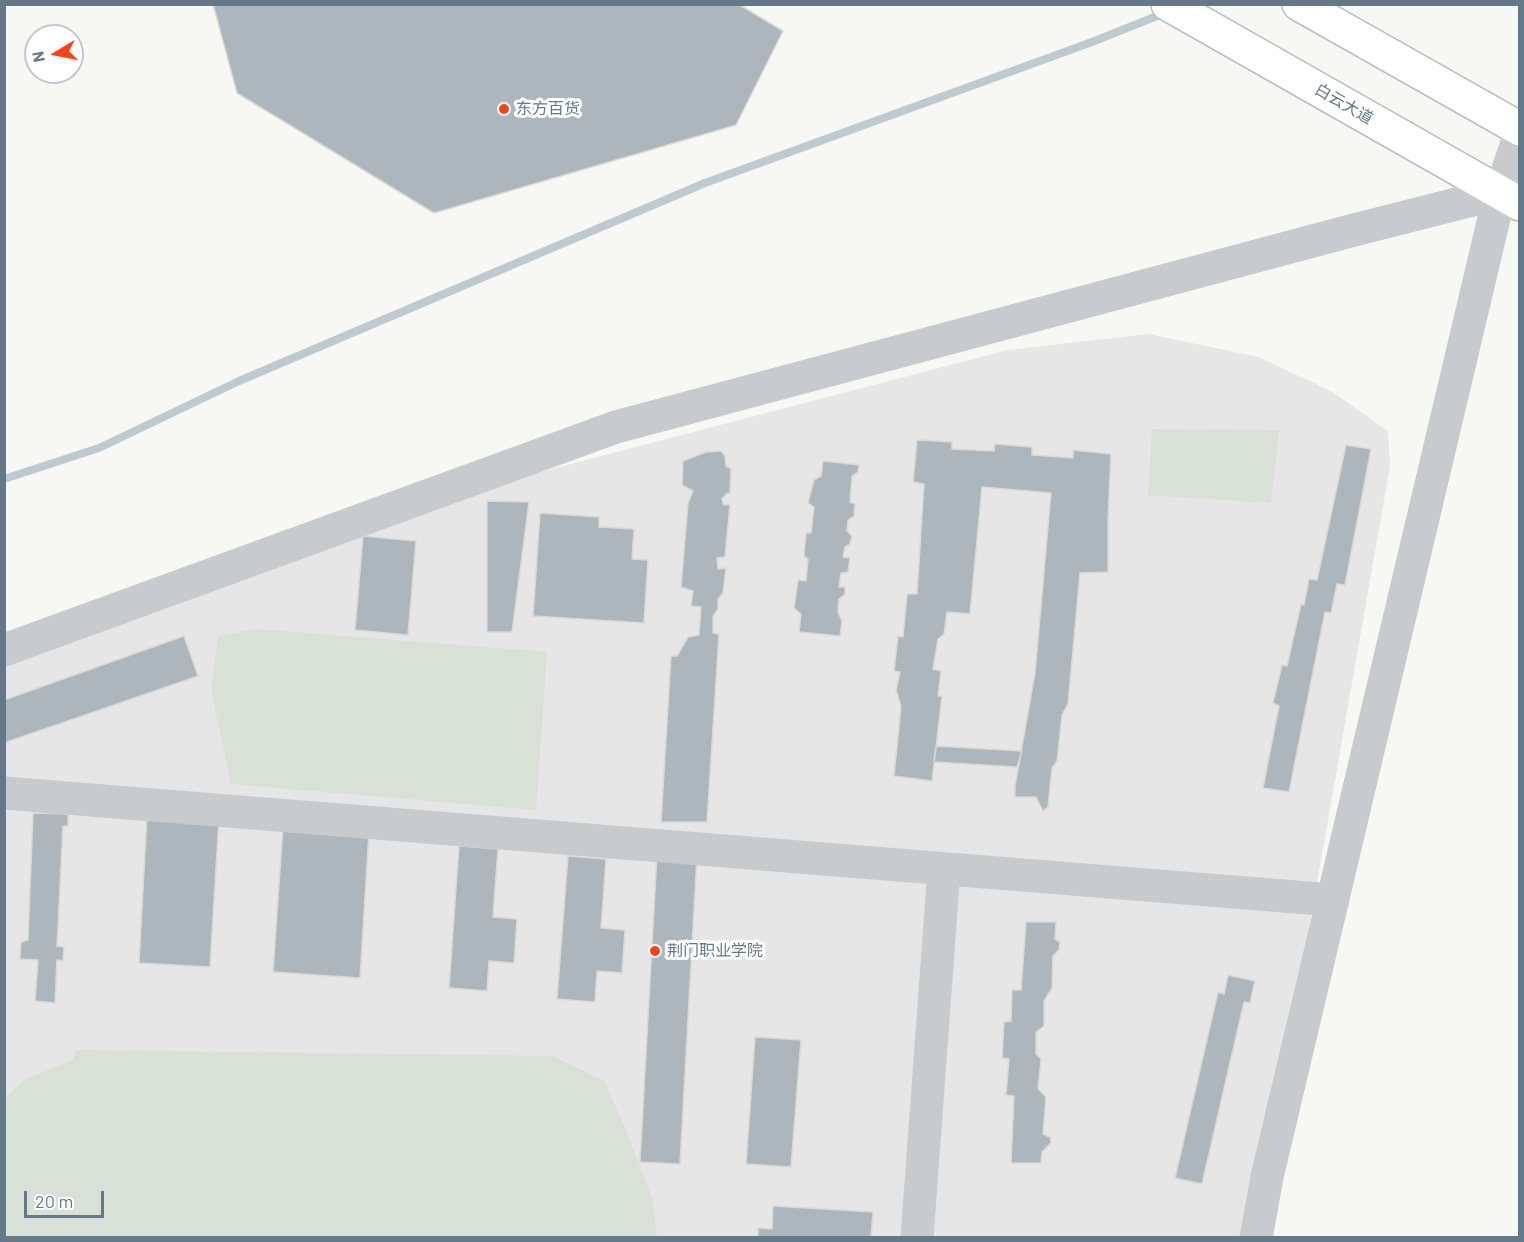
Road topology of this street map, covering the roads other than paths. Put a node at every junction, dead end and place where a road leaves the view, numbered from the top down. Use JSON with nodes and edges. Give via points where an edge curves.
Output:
{"nodes":[{"id":1,"x":1168,"y":4,"type":"edge"},
{"id":2,"x":1299,"y":4,"type":"edge"},
{"id":3,"x":1520,"y":129,"type":"edge"},
{"id":4,"x":1520,"y":134,"type":"edge"},
{"id":5,"x":1510,"y":199,"type":"edge"},
{"id":6,"x":4,"y":650,"type":"edge"},
{"id":7,"x":4,"y":793,"type":"edge"},
{"id":8,"x":944,"y":869,"type":"junction"},
{"id":9,"x":1333,"y":900,"type":"junction"},
{"id":10,"x":917,"y":1238,"type":"edge"},
{"id":11,"x":1256,"y":1238,"type":"edge"}],
"edges":[{"from":1,"to":5,"type":"main road","name":"白云大道"},
{"from":2,"to":3,"type":"main road"},
{"from":4,"to":5,"type":"street"},
{"from":5,"to":6,"type":"street","via":[[1343,233],[616,427]]},
{"from":5,"to":9,"type":"street"},
{"from":7,"to":8,"type":"street"},
{"from":8,"to":9,"type":"street"},
{"from":8,"to":10,"type":"street"},
{"from":9,"to":11,"type":"street"}]}
